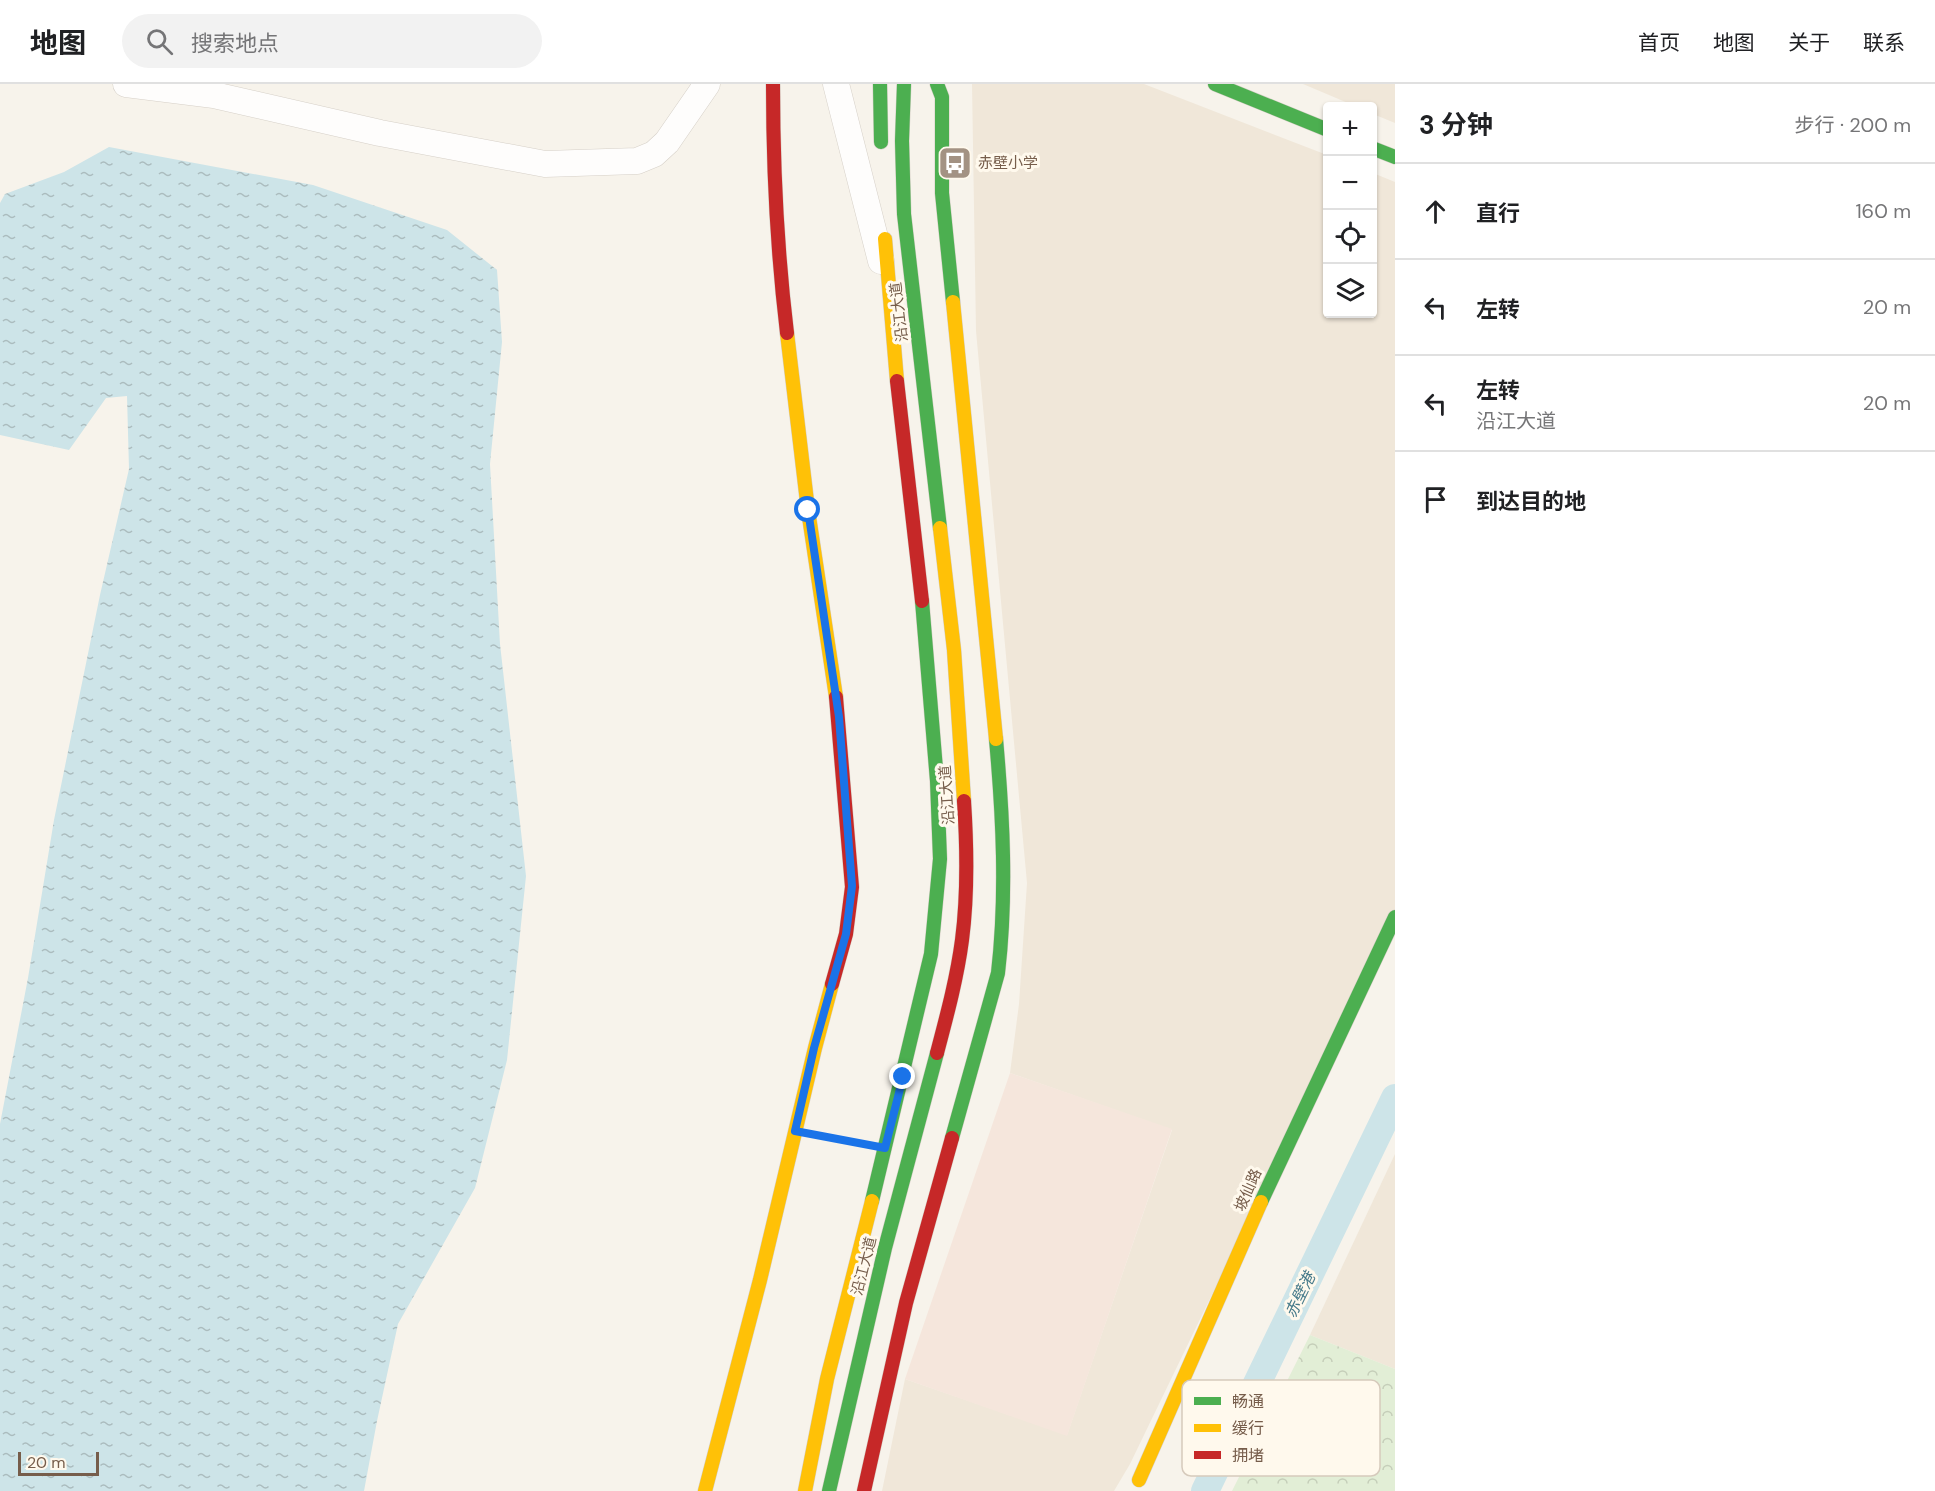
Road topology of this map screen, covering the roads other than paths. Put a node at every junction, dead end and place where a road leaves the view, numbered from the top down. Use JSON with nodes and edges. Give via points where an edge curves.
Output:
{"nodes":[{"id":1,"x":126,"y":84,"type":"edge"},
{"id":2,"x":707,"y":84,"type":"edge"},
{"id":3,"x":773,"y":84,"type":"edge"},
{"id":4,"x":836,"y":84,"type":"edge"},
{"id":5,"x":880,"y":84,"type":"edge"},
{"id":6,"x":904,"y":84,"type":"edge"},
{"id":7,"x":937,"y":84,"type":"edge"},
{"id":8,"x":1215,"y":84,"type":"edge"},
{"id":9,"x":1323,"y":128,"type":"edge"},
{"id":10,"x":1377,"y":150,"type":"edge"},
{"id":11,"x":882,"y":154,"type":"dead end"},
{"id":12,"x":1395,"y":157,"type":"edge"},
{"id":13,"x":883,"y":213,"type":"dead end"},
{"id":14,"x":890,"y":296,"type":"junction"},
{"id":15,"x":1395,"y":917,"type":"edge"},
{"id":16,"x":1183,"y":1380,"type":"edge"},
{"id":17,"x":1182,"y":1382,"type":"edge"},
{"id":18,"x":1139,"y":1480,"type":"dead end"},
{"id":19,"x":705,"y":1491,"type":"edge"},
{"id":20,"x":805,"y":1491,"type":"edge"},
{"id":21,"x":829,"y":1491,"type":"edge"},
{"id":22,"x":864,"y":1491,"type":"edge"}],
"edges":[{"from":1,"to":2,"type":"street","via":[[214,95],[380,133],[544,164],[637,161],[654,154],[667,142]]},
{"from":3,"to":19,"type":"street","via":[[780,278],[808,510],[839,717],[852,886],[846,934],[814,1048]]},
{"from":4,"to":14,"type":"street"},
{"from":5,"to":11,"type":"street"},
{"from":6,"to":21,"type":"street","name":"沿江大道","via":[[904,214],[954,650],[966,837],[965,885],[962,938],[952,997],[885,1248]]},
{"from":7,"to":22,"type":"street","via":[[942,97],[944,216],[1002,802],[1002,942],[998,973],[906,1303]]},
{"from":8,"to":9,"type":"street"},
{"from":10,"to":12,"type":"street"},
{"from":13,"to":14,"type":"street","name":"沿江大道"},
{"from":14,"to":20,"type":"street","name":"沿江大道","via":[[898,400],[919,562],[940,858],[931,954],[827,1379]]},
{"from":15,"to":16,"type":"street","name":"坡仙路","via":[[1284,1150]]},
{"from":17,"to":18,"type":"street","name":"坡仙路"}]}
